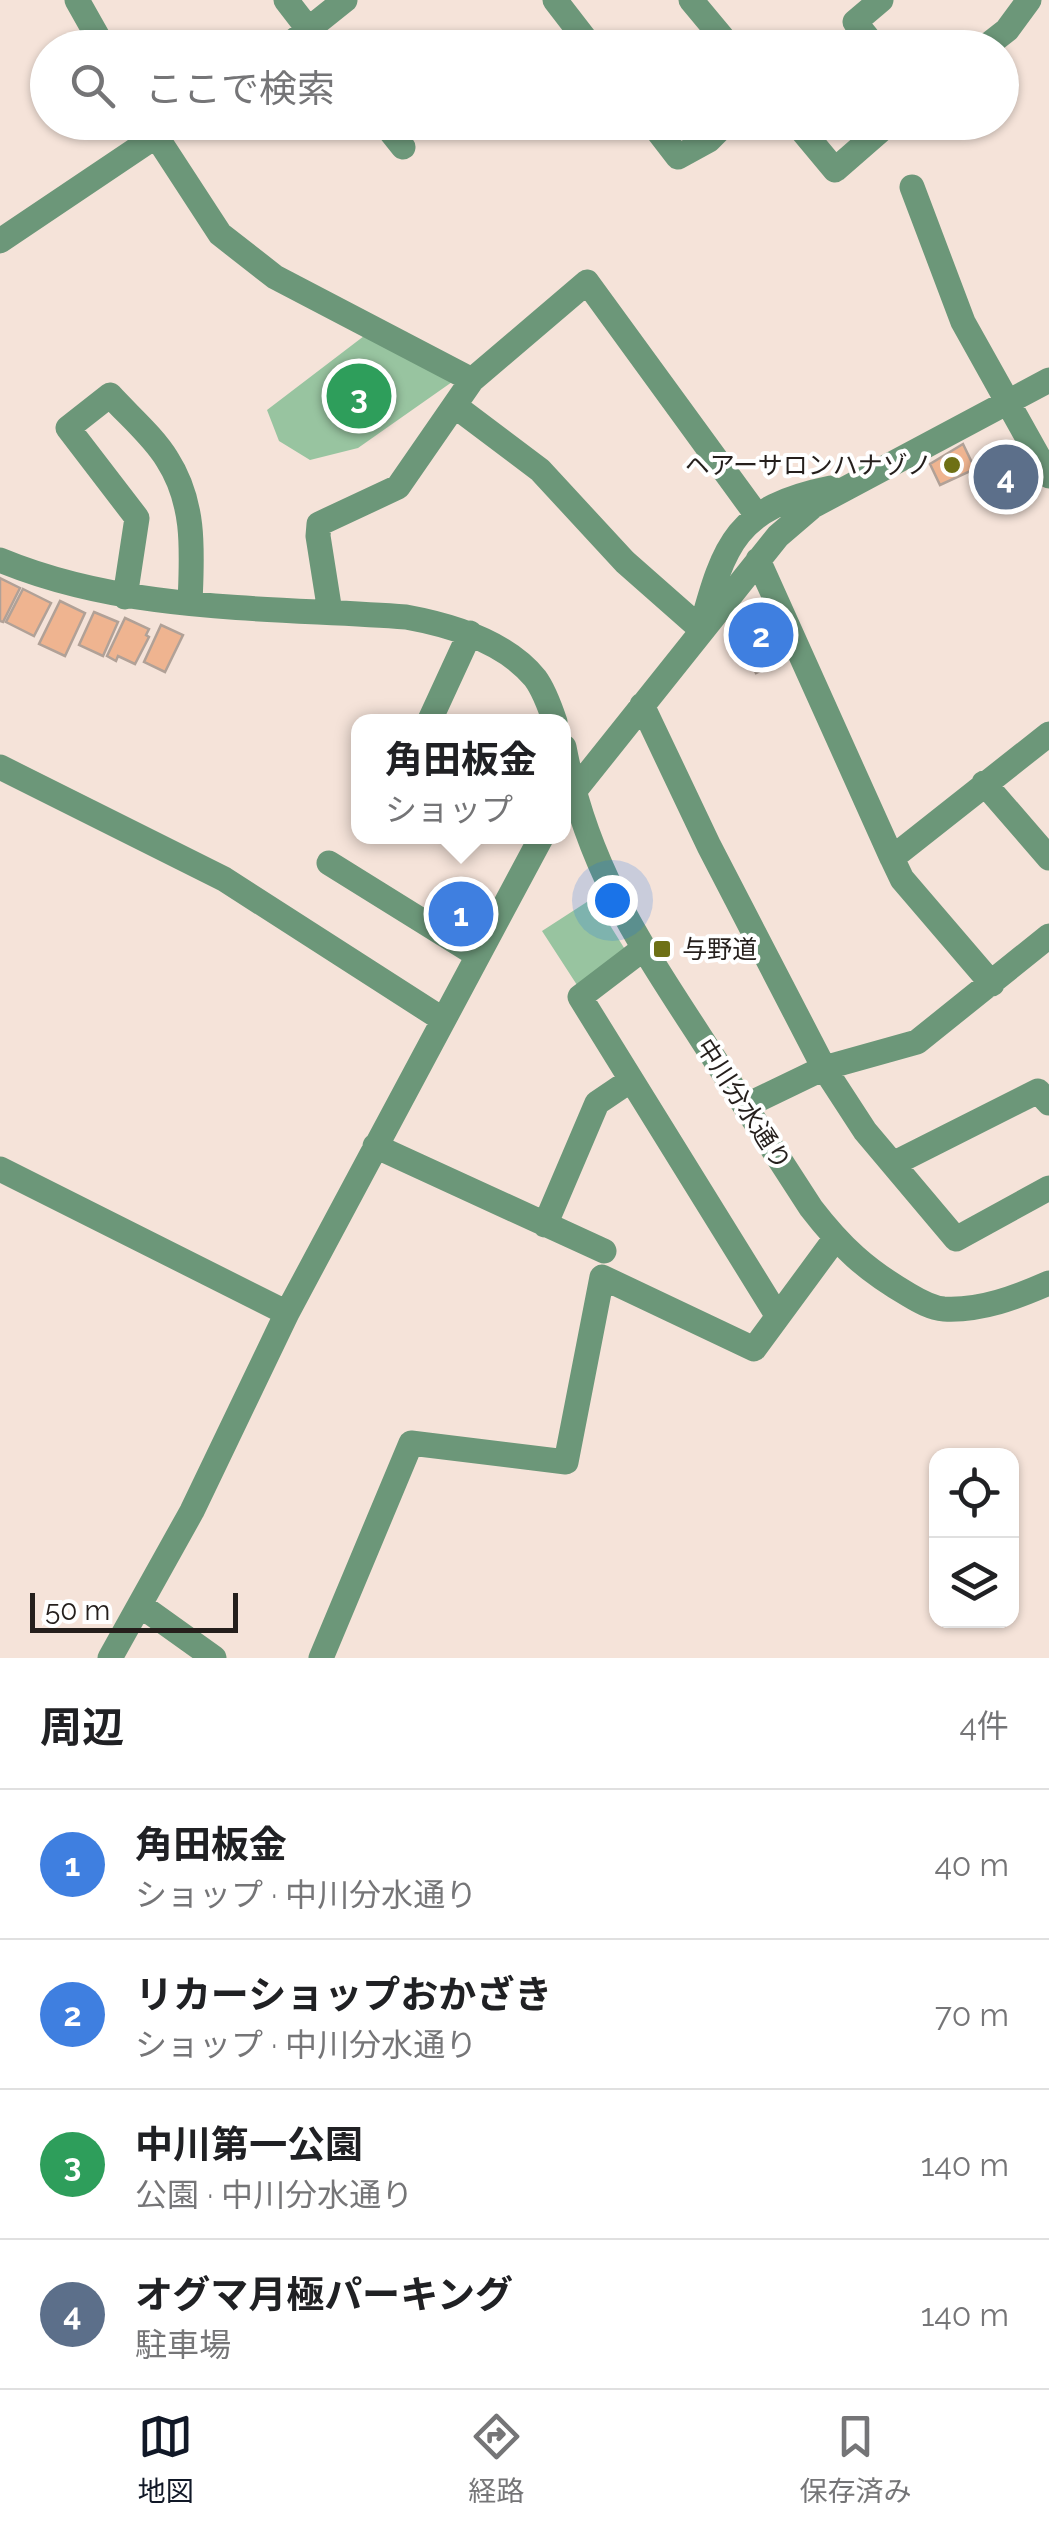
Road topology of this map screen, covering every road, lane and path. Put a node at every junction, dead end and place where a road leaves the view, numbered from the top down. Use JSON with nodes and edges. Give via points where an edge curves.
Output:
{"nodes":[{"id":1,"x":77,"y":0,"type":"edge"},
{"id":2,"x":286,"y":0,"type":"edge"},
{"id":3,"x":345,"y":0,"type":"edge"},
{"id":4,"x":555,"y":0,"type":"edge"},
{"id":5,"x":691,"y":0,"type":"edge"},
{"id":6,"x":881,"y":0,"type":"edge"},
{"id":7,"x":1030,"y":0,"type":"edge"},
{"id":8,"x":94,"y":30,"type":"edge"},
{"id":9,"x":309,"y":30,"type":"edge"},
{"id":10,"x":323,"y":30,"type":"edge"},
{"id":11,"x":578,"y":30,"type":"edge"},
{"id":12,"x":717,"y":30,"type":"edge"},
{"id":13,"x":861,"y":30,"type":"edge"},
{"id":14,"x":1007,"y":30,"type":"edge"},
{"id":15,"x":142,"y":140,"type":"edge"},
{"id":16,"x":167,"y":140,"type":"edge"},
{"id":17,"x":397,"y":140,"type":"edge"},
{"id":18,"x":665,"y":140,"type":"edge"},
{"id":19,"x":709,"y":140,"type":"edge"},
{"id":20,"x":811,"y":140,"type":"edge"},
{"id":21,"x":870,"y":140,"type":"edge"},
{"id":22,"x":403,"y":147,"type":"dead end"},
{"id":23,"x":912,"y":187,"type":"dead end"},
{"id":24,"x":0,"y":241,"type":"edge"},
{"id":25,"x":472,"y":380,"type":"junction"},
{"id":26,"x":1049,"y":380,"type":"edge"},
{"id":27,"x":1007,"y":401,"type":"junction"},
{"id":28,"x":454,"y":406,"type":"junction"},
{"id":29,"x":1049,"y":476,"type":"edge"},
{"id":30,"x":855,"y":483,"type":"junction"},
{"id":31,"x":756,"y":514,"type":"junction"},
{"id":32,"x":0,"y":560,"type":"edge"},
{"id":33,"x":758,"y":560,"type":"junction"},
{"id":34,"x":125,"y":597,"type":"junction"},
{"id":35,"x":190,"y":603,"type":"junction"},
{"id":36,"x":330,"y":612,"type":"junction"},
{"id":37,"x":701,"y":629,"type":"junction"},
{"id":38,"x":470,"y":634,"type":"junction"},
{"id":39,"x":642,"y":705,"type":"junction"},
{"id":40,"x":438,"y":714,"type":"edge"},
{"id":41,"x":552,"y":714,"type":"edge"},
{"id":42,"x":1049,"y":734,"type":"edge"},
{"id":43,"x":0,"y":767,"type":"edge"},
{"id":44,"x":984,"y":783,"type":"junction"},
{"id":45,"x":571,"y":794,"type":"edge"},
{"id":46,"x":571,"y":805,"type":"edge"},
{"id":47,"x":538,"y":844,"type":"edge"},
{"id":48,"x":892,"y":858,"type":"junction"},
{"id":49,"x":1049,"y":858,"type":"edge"},
{"id":50,"x":329,"y":863,"type":"dead end"},
{"id":51,"x":1049,"y":936,"type":"edge"},
{"id":52,"x":643,"y":949,"type":"junction"},
{"id":53,"x":476,"y":955,"type":"junction"},
{"id":54,"x":992,"y":984,"type":"junction"},
{"id":55,"x":442,"y":1020,"type":"junction"},
{"id":56,"x":824,"y":1068,"type":"junction"},
{"id":57,"x":631,"y":1080,"type":"junction"},
{"id":58,"x":1049,"y":1102,"type":"edge"},
{"id":59,"x":744,"y":1106,"type":"junction"},
{"id":60,"x":375,"y":1146,"type":"junction"},
{"id":61,"x":893,"y":1164,"type":"junction"},
{"id":62,"x":0,"y":1170,"type":"edge"},
{"id":63,"x":1049,"y":1188,"type":"edge"},
{"id":64,"x":545,"y":1225,"type":"junction"},
{"id":65,"x":835,"y":1240,"type":"junction"},
{"id":66,"x":604,"y":1252,"type":"dead end"},
{"id":67,"x":1049,"y":1282,"type":"edge"},
{"id":68,"x":288,"y":1313,"type":"junction"},
{"id":69,"x":777,"y":1315,"type":"junction"},
{"id":70,"x":140,"y":1605,"type":"junction"},
{"id":71,"x":110,"y":1658,"type":"edge"},
{"id":72,"x":214,"y":1658,"type":"edge"},
{"id":73,"x":321,"y":1658,"type":"edge"}],
"edges":[{"from":1,"to":8,"type":"street"},
{"from":2,"to":9,"type":"street"},
{"from":3,"to":10,"type":"street"},
{"from":4,"to":11,"type":"street"},
{"from":5,"to":12,"type":"street"},
{"from":6,"to":13,"type":"street","via":[[855,22]]},
{"from":7,"to":14,"type":"street"},
{"from":15,"to":24,"type":"street"},
{"from":16,"to":25,"type":"street","via":[[220,234],[274,277]]},
{"from":17,"to":22,"type":"street"},
{"from":18,"to":19,"type":"street","via":[[678,157]]},
{"from":20,"to":21,"type":"street","via":[[836,170]]},
{"from":23,"to":27,"type":"street","via":[[964,322]]},
{"from":25,"to":28,"type":"street"},
{"from":25,"to":31,"type":"street","via":[[588,282]]},
{"from":26,"to":27,"type":"street"},
{"from":27,"to":29,"type":"street"},
{"from":27,"to":30,"type":"street"},
{"from":28,"to":36,"type":"street","via":[[398,488],[320,524]]},
{"from":28,"to":37,"type":"street","via":[[540,470],[624,562]]},
{"from":30,"to":31,"type":"street","via":[[802,494]]},
{"from":30,"to":33,"type":"street","via":[[813,506]]},
{"from":31,"to":37,"type":"street","via":[[728,550]]},
{"from":32,"to":34,"type":"street"},
{"from":33,"to":37,"type":"street"},
{"from":33,"to":48,"type":"street"},
{"from":34,"to":35,"type":"street"},
{"from":34,"to":35,"type":"street","via":[[137,518],[68,428],[110,395],[168,460],[190,515]]},
{"from":35,"to":36,"type":"street"},
{"from":36,"to":38,"type":"street","via":[[406,617]]},
{"from":37,"to":39,"type":"street"},
{"from":38,"to":40,"type":"street"},
{"from":38,"to":41,"type":"street","via":[[534,677]]},
{"from":39,"to":45,"type":"street"},
{"from":39,"to":56,"type":"street"},
{"from":42,"to":44,"type":"street"},
{"from":43,"to":55,"type":"street","via":[[224,880]]},
{"from":44,"to":48,"type":"street"},
{"from":44,"to":49,"type":"street"},
{"from":46,"to":52,"type":"street","name":"中川分水通り"},
{"from":47,"to":53,"type":"street"},
{"from":48,"to":54,"type":"street"},
{"from":50,"to":53,"type":"street"},
{"from":51,"to":54,"type":"street"},
{"from":52,"to":57,"type":"street","via":[[580,997]]},
{"from":52,"to":59,"type":"street","name":"中川分水通り"},
{"from":53,"to":55,"type":"street"},
{"from":54,"to":56,"type":"street","via":[[917,1042]]},
{"from":55,"to":60,"type":"street"},
{"from":56,"to":59,"type":"street"},
{"from":56,"to":61,"type":"street"},
{"from":57,"to":64,"type":"street","via":[[598,1103]]},
{"from":57,"to":69,"type":"street"},
{"from":58,"to":61,"type":"street","via":[[1038,1091]]},
{"from":59,"to":65,"type":"street","name":"中川分水通り"},
{"from":60,"to":64,"type":"street"},
{"from":60,"to":68,"type":"street"},
{"from":61,"to":63,"type":"street","via":[[956,1238]]},
{"from":62,"to":68,"type":"street"},
{"from":64,"to":66,"type":"street"},
{"from":65,"to":67,"type":"street","name":"中川分水通り","via":[[870,1273],[942,1309],[1011,1299]]},
{"from":65,"to":69,"type":"street"},
{"from":68,"to":70,"type":"street"},
{"from":69,"to":73,"type":"street","via":[[754,1349],[602,1278],[566,1462],[412,1443]]},
{"from":70,"to":71,"type":"street"},
{"from":70,"to":72,"type":"street"}]}
